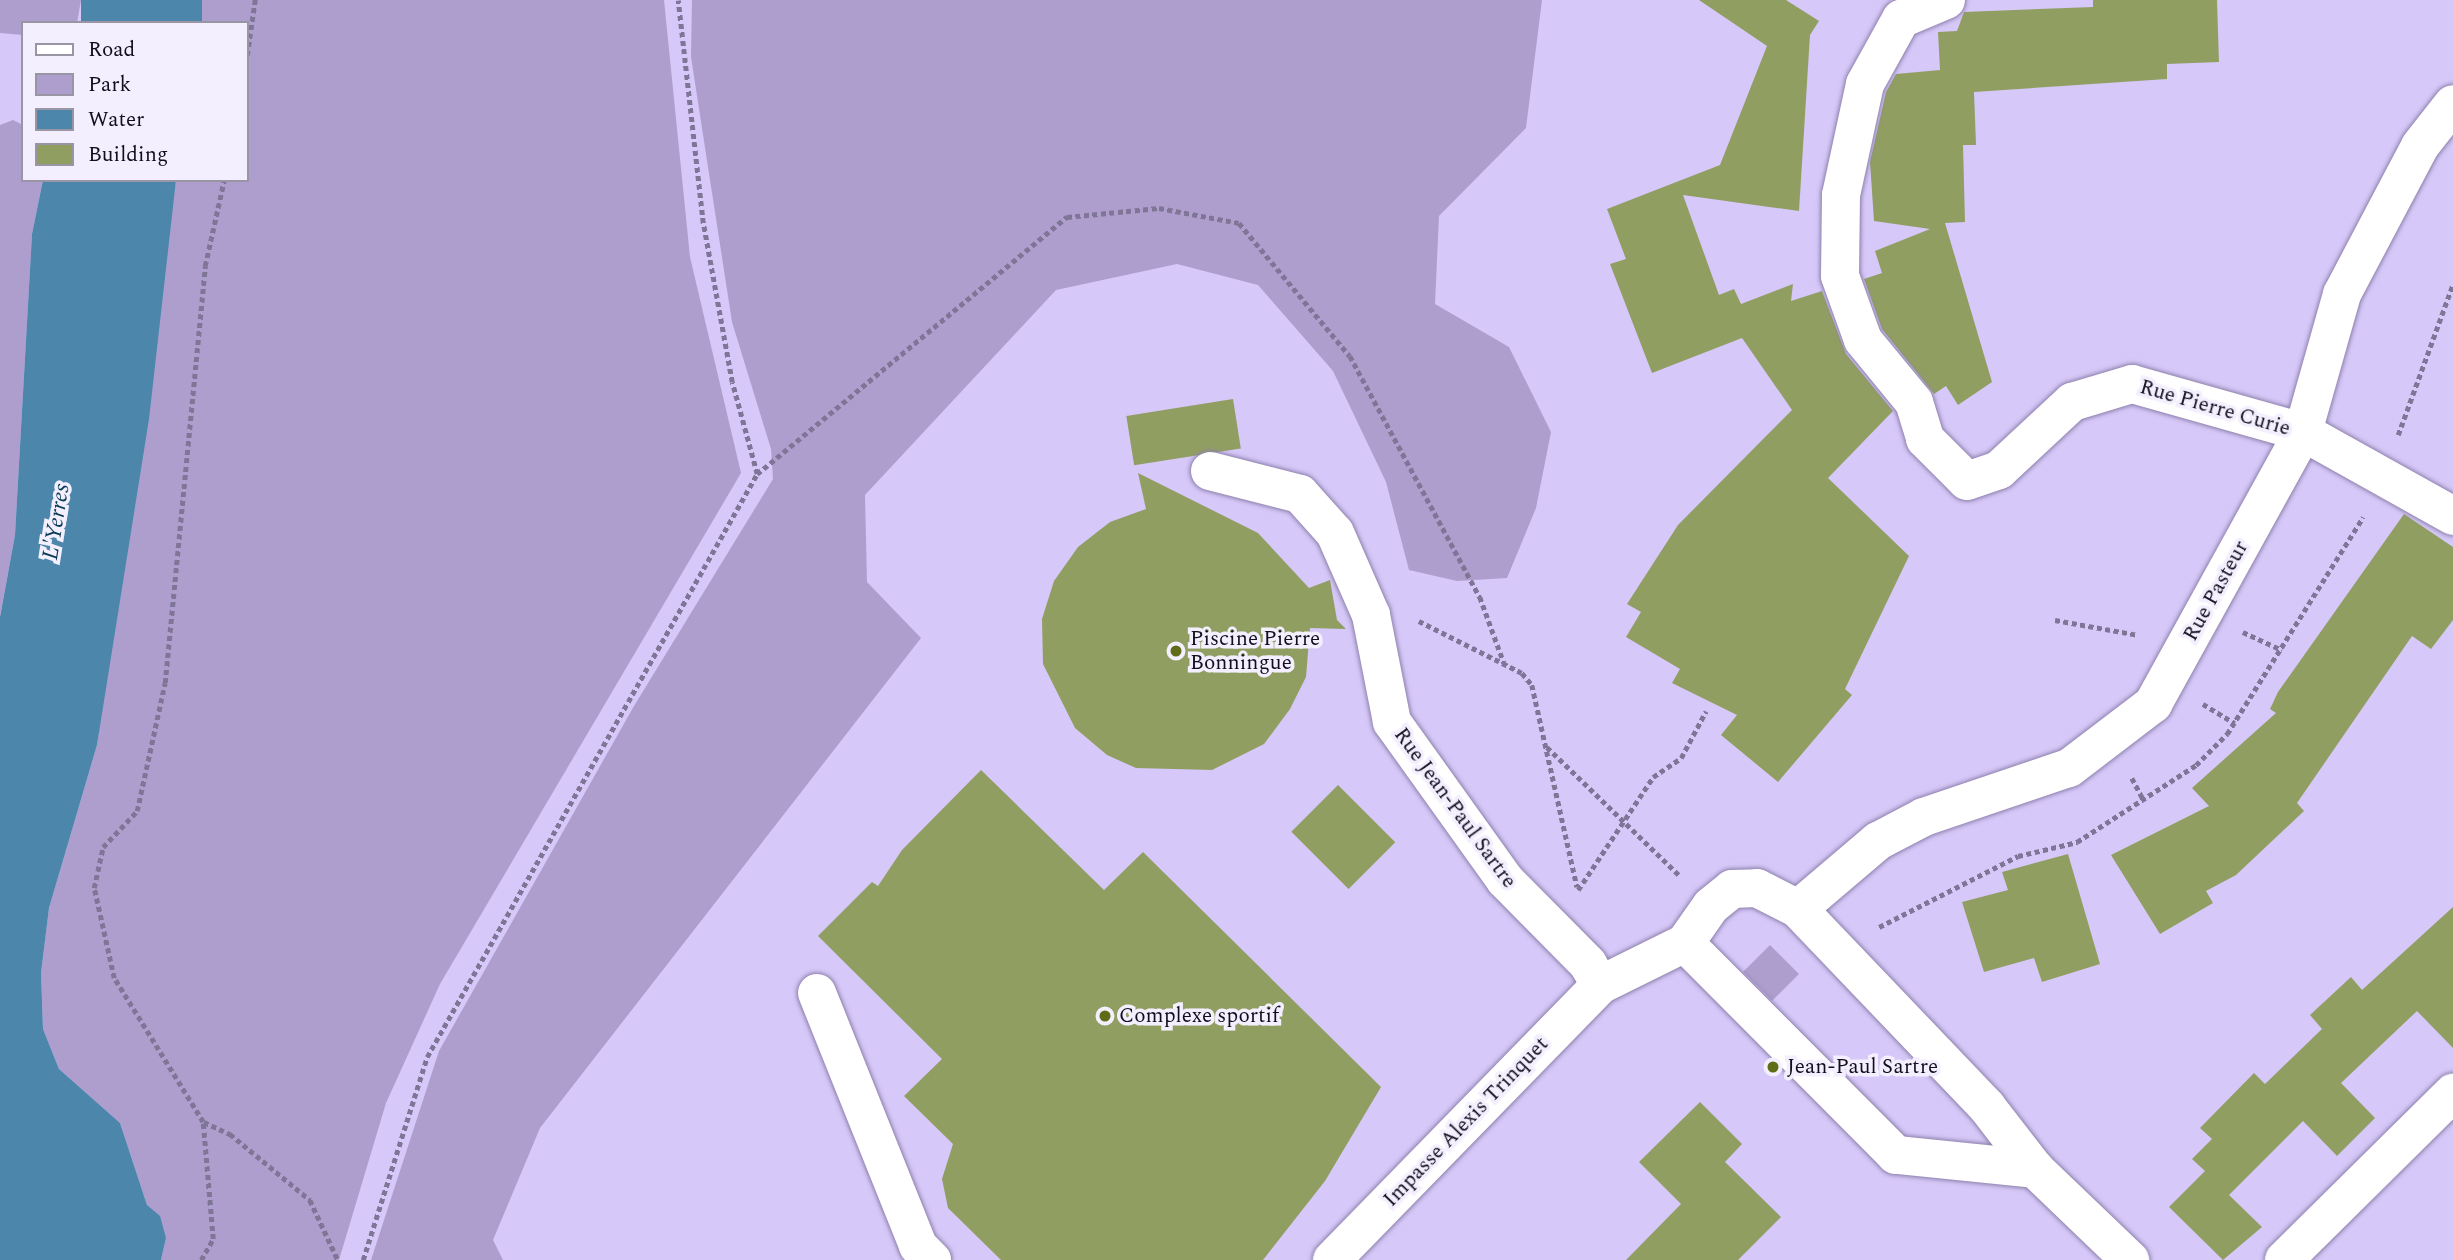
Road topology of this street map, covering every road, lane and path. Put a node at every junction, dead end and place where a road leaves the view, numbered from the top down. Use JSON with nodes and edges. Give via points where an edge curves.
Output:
{"nodes":[{"id":1,"x":256,"y":0,"type":"edge"},
{"id":2,"x":678,"y":0,"type":"edge"},
{"id":3,"x":1946,"y":0,"type":"edge"},
{"id":4,"x":248,"y":49,"type":"edge"},
{"id":5,"x":2453,"y":104,"type":"edge"},
{"id":6,"x":224,"y":182,"type":"edge"},
{"id":7,"x":2302,"y":432,"type":"junction"},
{"id":8,"x":1210,"y":471,"type":"dead end"},
{"id":9,"x":757,"y":474,"type":"junction"},
{"id":10,"x":2453,"y":516,"type":"edge"},
{"id":11,"x":1371,"y":615,"type":"junction"},
{"id":12,"x":2055,"y":620,"type":"dead end"},
{"id":13,"x":2187,"y":644,"type":"junction"},
{"id":14,"x":1504,"y":663,"type":"junction"},
{"id":15,"x":1706,"y":711,"type":"dead end"},
{"id":16,"x":1545,"y":745,"type":"junction"},
{"id":17,"x":1623,"y":823,"type":"junction"},
{"id":18,"x":1687,"y":883,"type":"dead end"},
{"id":19,"x":1578,"y":891,"type":"junction"},
{"id":20,"x":1798,"y":909,"type":"junction"},
{"id":21,"x":1548,"y":926,"type":"junction"},
{"id":22,"x":1685,"y":943,"type":"junction"},
{"id":23,"x":1600,"y":985,"type":"junction"},
{"id":24,"x":817,"y":993,"type":"dead end"},
{"id":25,"x":2453,"y":1093,"type":"edge"},
{"id":26,"x":203,"y":1122,"type":"junction"},
{"id":27,"x":2035,"y":1169,"type":"junction"},
{"id":28,"x":201,"y":1260,"type":"edge"},
{"id":29,"x":338,"y":1260,"type":"edge"},
{"id":30,"x":363,"y":1260,"type":"edge"},
{"id":31,"x":932,"y":1260,"type":"edge"},
{"id":32,"x":1332,"y":1260,"type":"edge"},
{"id":33,"x":2130,"y":1260,"type":"edge"},
{"id":34,"x":2284,"y":1260,"type":"edge"}],
"edges":[{"from":1,"to":4,"type":"path"},
{"from":2,"to":9,"type":"path","via":[[704,223],[732,382]]},
{"from":3,"to":7,"type":"street","name":"Rue Pierre Curie","via":[[1900,19],[1865,85],[1840,220],[1840,276],[1863,340],[1914,402],[1926,439],[1967,481],[1998,470],[2072,401],[2132,384]]},
{"from":5,"to":7,"type":"street","name":"Rue Pasteur","via":[[2420,146],[2342,294]]},
{"from":6,"to":26,"type":"path","via":[[205,266],[165,683],[136,811],[103,847],[94,888],[114,978]]},
{"from":7,"to":10,"type":"street"},
{"from":7,"to":13,"type":"street","name":"Rue Pasteur"},
{"from":8,"to":11,"type":"street","name":"Rue Jean-Paul Sartre","via":[[1300,494],[1335,533]]},
{"from":9,"to":14,"type":"path","via":[[1067,218],[1159,208],[1240,223],[1350,356],[1480,597]]},
{"from":9,"to":30,"type":"path","via":[[427,1057]]},
{"from":11,"to":14,"type":"path","via":[[1402,612]]},
{"from":11,"to":21,"type":"street","name":"Rue Jean-Paul Sartre","via":[[1392,722],[1505,880]]},
{"from":12,"to":13,"type":"path"},
{"from":13,"to":20,"type":"street","name":"Rue Pasteur","via":[[2153,704],[2113,740],[2069,768],[1924,817],[1878,841]]},
{"from":14,"to":16,"type":"path","via":[[1532,685]]},
{"from":15,"to":17,"type":"path","via":[[1681,758],[1653,777]]},
{"from":16,"to":17,"type":"path"},
{"from":16,"to":19,"type":"path"},
{"from":17,"to":18,"type":"path"},
{"from":17,"to":19,"type":"path"},
{"from":19,"to":21,"type":"path"},
{"from":20,"to":22,"type":"street","via":[[1757,888],[1732,889]]},
{"from":20,"to":27,"type":"street","via":[[1987,1107]]},
{"from":21,"to":23,"type":"street","name":"Rue Jean-Paul Sartre","via":[[1588,964]]},
{"from":22,"to":23,"type":"street"},
{"from":22,"to":27,"type":"street","via":[[1896,1155]]},
{"from":23,"to":32,"type":"street","name":"Impasse Alexis Trinquet"},
{"from":24,"to":31,"type":"street","via":[[918,1245]]},
{"from":25,"to":34,"type":"street"},
{"from":26,"to":28,"type":"path","via":[[214,1239]]},
{"from":26,"to":29,"type":"path","via":[[230,1134],[310,1200]]},
{"from":27,"to":33,"type":"street"}]}
